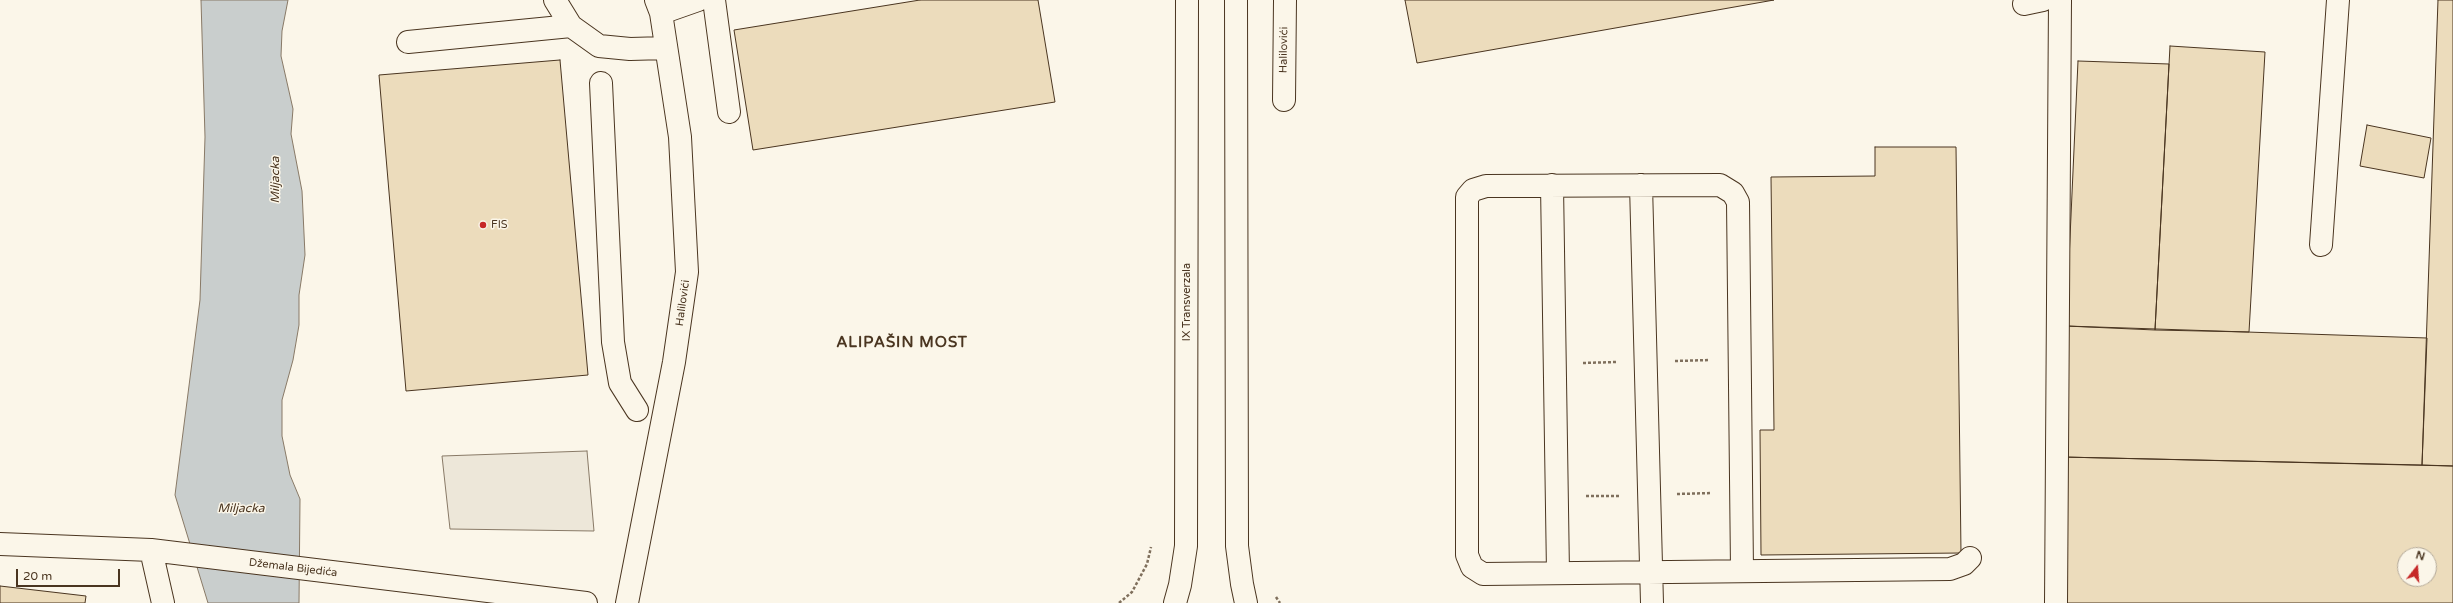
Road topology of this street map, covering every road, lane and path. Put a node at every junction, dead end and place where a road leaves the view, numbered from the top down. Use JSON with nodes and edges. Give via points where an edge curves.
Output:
{"nodes":[{"id":1,"x":555,"y":0,"type":"edge"},
{"id":2,"x":698,"y":0,"type":"edge"},
{"id":3,"x":714,"y":0,"type":"edge"},
{"id":4,"x":1187,"y":0,"type":"edge"},
{"id":5,"x":1236,"y":0,"type":"edge"},
{"id":6,"x":1285,"y":0,"type":"edge"},
{"id":7,"x":2060,"y":0,"type":"edge"},
{"id":8,"x":2338,"y":0,"type":"edge"},
{"id":9,"x":658,"y":7,"type":"edge"},
{"id":10,"x":572,"y":26,"type":"junction"},
{"id":11,"x":408,"y":42,"type":"dead end"},
{"id":12,"x":666,"y":48,"type":"junction"},
{"id":13,"x":601,"y":83,"type":"dead end"},
{"id":14,"x":1284,"y":100,"type":"dead end"},
{"id":15,"x":730,"y":112,"type":"dead end"},
{"id":16,"x":1552,"y":185,"type":"junction"},
{"id":17,"x":1641,"y":185,"type":"junction"},
{"id":18,"x":2321,"y":245,"type":"dead end"},
{"id":19,"x":637,"y":410,"type":"dead end"},
{"id":20,"x":0,"y":544,"type":"edge"},
{"id":21,"x":1151,"y":547,"type":"dead end"},
{"id":22,"x":159,"y":551,"type":"junction"},
{"id":23,"x":1970,"y":558,"type":"dead end"},
{"id":24,"x":1742,"y":570,"type":"junction"},
{"id":25,"x":1651,"y":571,"type":"junction"},
{"id":26,"x":1558,"y":573,"type":"junction"},
{"id":27,"x":163,"y":603,"type":"edge"},
{"id":28,"x":584,"y":603,"type":"edge"},
{"id":29,"x":627,"y":603,"type":"edge"},
{"id":30,"x":1119,"y":603,"type":"edge"},
{"id":31,"x":1174,"y":603,"type":"edge"},
{"id":32,"x":1246,"y":603,"type":"edge"},
{"id":33,"x":1652,"y":603,"type":"edge"},
{"id":34,"x":2056,"y":603,"type":"edge"}],
"edges":[{"from":1,"to":10,"type":"main road"},
{"from":2,"to":9,"type":"main road"},
{"from":3,"to":15,"type":"main road"},
{"from":4,"to":31,"type":"main road","name":"IX Transverzala","via":[[1186,546],[1180,585]]},
{"from":5,"to":32,"type":"main road","via":[[1237,546]]},
{"from":6,"to":14,"type":"main road","name":"Halilovići"},
{"from":7,"to":34,"type":"main road"},
{"from":8,"to":18,"type":"main road"},
{"from":9,"to":12,"type":"main road","name":"Halilovići"},
{"from":10,"to":11,"type":"main road"},
{"from":10,"to":12,"type":"main road","via":[[599,46],[630,49]]},
{"from":12,"to":29,"type":"main road","name":"Halilovići","via":[[680,137],[687,272],[674,362]]},
{"from":13,"to":19,"type":"main road","via":[[614,342],[620,383]]},
{"from":16,"to":17,"type":"main road"},
{"from":16,"to":26,"type":"main road"},
{"from":16,"to":26,"type":"main road","via":[[1486,186],[1473,190],[1467,197],[1467,555],[1472,567],[1483,574]]},
{"from":17,"to":24,"type":"main road","via":[[1720,185],[1733,193],[1738,202]]},
{"from":17,"to":25,"type":"main road"},
{"from":20,"to":22,"type":"main road","name":"Džemala Bijedića"},
{"from":21,"to":30,"type":"path","via":[[1147,564],[1132,592]]},
{"from":22,"to":27,"type":"main road"},
{"from":22,"to":28,"type":"main road","name":"Džemala Bijedića"},
{"from":23,"to":24,"type":"main road","via":[[1964,564],[1950,569]]},
{"from":24,"to":25,"type":"main road"},
{"from":25,"to":26,"type":"main road"},
{"from":25,"to":33,"type":"main road"}]}
